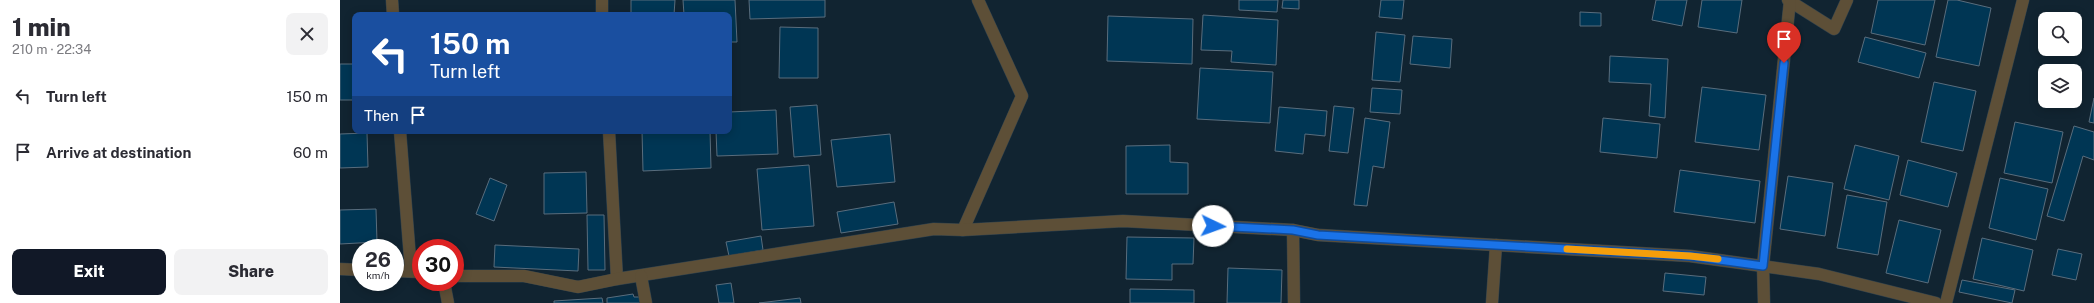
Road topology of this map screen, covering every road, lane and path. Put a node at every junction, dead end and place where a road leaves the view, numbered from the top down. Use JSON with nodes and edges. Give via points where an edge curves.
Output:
{"nodes":[{"id":1,"x":392,"y":0,"type":"edge"},
{"id":2,"x":602,"y":0,"type":"edge"},
{"id":3,"x":978,"y":0,"type":"edge"},
{"id":4,"x":1789,"y":0,"type":"edge"},
{"id":5,"x":1847,"y":0,"type":"edge"},
{"id":6,"x":2022,"y":0,"type":"edge"},
{"id":7,"x":393,"y":12,"type":"edge"},
{"id":8,"x":602,"y":12,"type":"edge"},
{"id":9,"x":400,"y":134,"type":"edge"},
{"id":10,"x":609,"y":134,"type":"edge"},
{"id":11,"x":963,"y":230,"type":"junction"},
{"id":12,"x":1293,"y":230,"type":"junction"},
{"id":13,"x":412,"y":239,"type":"edge"},
{"id":14,"x":1496,"y":245,"type":"junction"},
{"id":15,"x":1763,"y":266,"type":"junction"},
{"id":16,"x":340,"y":269,"type":"edge"},
{"id":17,"x":352,"y":270,"type":"edge"},
{"id":18,"x":464,"y":276,"type":"edge"},
{"id":19,"x":641,"y":276,"type":"junction"},
{"id":20,"x":617,"y":279,"type":"junction"},
{"id":21,"x":446,"y":291,"type":"edge"},
{"id":22,"x":448,"y":303,"type":"edge"},
{"id":23,"x":646,"y":303,"type":"edge"},
{"id":24,"x":1294,"y":303,"type":"edge"},
{"id":25,"x":1492,"y":303,"type":"edge"},
{"id":26,"x":1764,"y":303,"type":"edge"},
{"id":27,"x":1936,"y":303,"type":"edge"},
{"id":28,"x":1946,"y":303,"type":"edge"}],
"edges":[{"from":1,"to":7,"type":"street"},
{"from":2,"to":8,"type":"street"},
{"from":3,"to":11,"type":"street","via":[[1022,96]]},
{"from":4,"to":5,"type":"street","via":[[1834,29]]},
{"from":4,"to":15,"type":"street"},
{"from":6,"to":28,"type":"street"},
{"from":9,"to":13,"type":"street"},
{"from":10,"to":20,"type":"street"},
{"from":11,"to":12,"type":"street","via":[[1123,221]]},
{"from":11,"to":19,"type":"street","via":[[934,229]]},
{"from":12,"to":14,"type":"street","via":[[1318,235]]},
{"from":12,"to":24,"type":"street"},
{"from":14,"to":15,"type":"street","via":[[1690,256]]},
{"from":14,"to":25,"type":"street"},
{"from":15,"to":26,"type":"street"},
{"from":15,"to":27,"type":"street","via":[[1819,274]]},
{"from":16,"to":17,"type":"street"},
{"from":18,"to":20,"type":"street","via":[[524,276],[578,287]]},
{"from":19,"to":20,"type":"street"},
{"from":19,"to":23,"type":"street"},
{"from":21,"to":22,"type":"street"}]}
